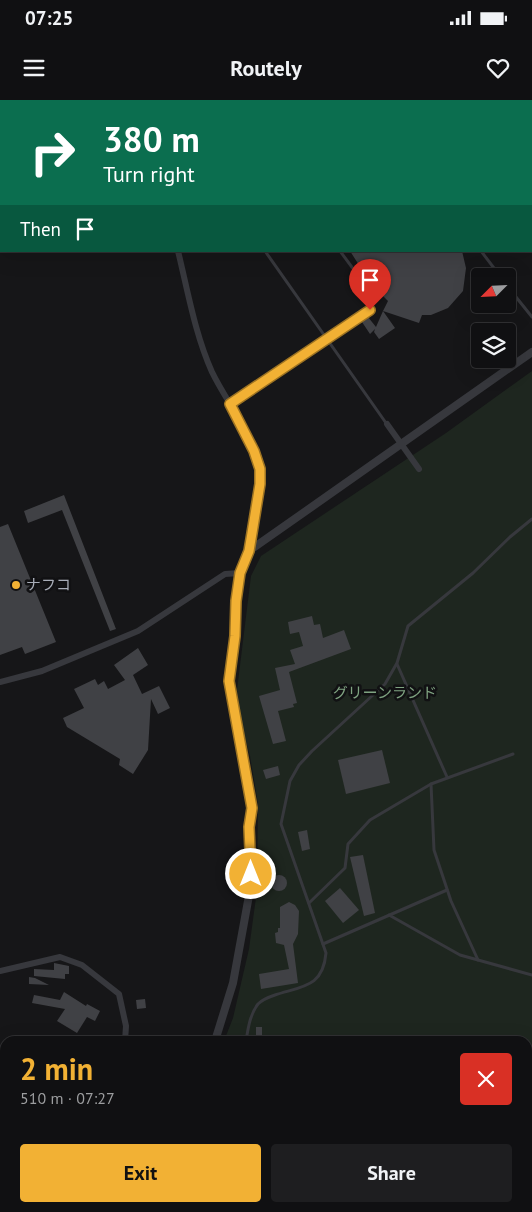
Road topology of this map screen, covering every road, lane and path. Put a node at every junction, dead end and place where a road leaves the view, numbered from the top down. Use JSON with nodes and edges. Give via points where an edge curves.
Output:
{"nodes":[{"id":1,"x":178,"y":252,"type":"edge"},
{"id":2,"x":266,"y":252,"type":"edge"},
{"id":3,"x":341,"y":252,"type":"edge"},
{"id":4,"x":482,"y":252,"type":"edge"},
{"id":5,"x":494,"y":268,"type":"edge"},
{"id":6,"x":516,"y":297,"type":"edge"},
{"id":7,"x":532,"y":317,"type":"edge"},
{"id":8,"x":327,"y":340,"type":"junction"},
{"id":9,"x":532,"y":352,"type":"edge"},
{"id":10,"x":230,"y":404,"type":"junction"},
{"id":11,"x":386,"y":424,"type":"joint"},
{"id":12,"x":419,"y":469,"type":"dead end"},
{"id":13,"x":532,"y":519,"type":"edge"},
{"id":14,"x":249,"y":551,"type":"junction"},
{"id":15,"x":240,"y":573,"type":"junction"},
{"id":16,"x":397,"y":663,"type":"junction"},
{"id":17,"x":0,"y":682,"type":"edge"},
{"id":18,"x":513,"y":754,"type":"dead end"},
{"id":19,"x":447,"y":777,"type":"junction"},
{"id":20,"x":431,"y":784,"type":"junction"},
{"id":21,"x":447,"y":890,"type":"junction"},
{"id":22,"x":310,"y":903,"type":"junction"},
{"id":23,"x":389,"y":915,"type":"junction"},
{"id":24,"x":323,"y":944,"type":"junction"},
{"id":25,"x":478,"y":960,"type":"junction"},
{"id":26,"x":0,"y":971,"type":"edge"},
{"id":27,"x":532,"y":975,"type":"edge"},
{"id":28,"x":125,"y":1036,"type":"edge"},
{"id":29,"x":217,"y":1036,"type":"edge"},
{"id":30,"x":247,"y":1036,"type":"edge"}],
"edges":[{"from":1,"to":10,"type":"street","via":[[200,343]]},
{"from":2,"to":8,"type":"lane"},
{"from":3,"to":8,"type":"lane","via":[[371,293],[370,310]]},
{"from":4,"to":5,"type":"lane"},
{"from":6,"to":7,"type":"lane"},
{"from":8,"to":10,"type":"lane"},
{"from":8,"to":11,"type":"lane"},
{"from":9,"to":14,"type":"street"},
{"from":10,"to":14,"type":"street","via":[[260,469]]},
{"from":11,"to":12,"type":"street","bridge":true},
{"from":13,"to":16,"type":"lane","via":[[408,626]]},
{"from":14,"to":15,"type":"street"},
{"from":15,"to":17,"type":"street","via":[[224,574],[138,631],[42,671]]},
{"from":15,"to":29,"type":"street","via":[[229,681],[252,808],[249,827],[250,890],[233,983]]},
{"from":16,"to":19,"type":"lane"},
{"from":16,"to":22,"type":"lane","via":[[385,684],[312,751],[290,781],[281,824]]},
{"from":18,"to":19,"type":"lane"},
{"from":19,"to":20,"type":"lane"},
{"from":20,"to":21,"type":"lane","via":[[434,850]]},
{"from":20,"to":22,"type":"lane","via":[[370,820],[348,844],[345,868]]},
{"from":21,"to":23,"type":"lane"},
{"from":21,"to":25,"type":"lane"},
{"from":22,"to":24,"type":"lane"},
{"from":23,"to":24,"type":"lane"},
{"from":23,"to":25,"type":"lane","via":[[460,955]]},
{"from":24,"to":30,"type":"lane","via":[[325,968],[321,975],[313,982],[265,999],[258,1005]]},
{"from":25,"to":27,"type":"lane"},
{"from":26,"to":28,"type":"street","via":[[60,957],[82,965],[119,994]]}]}
